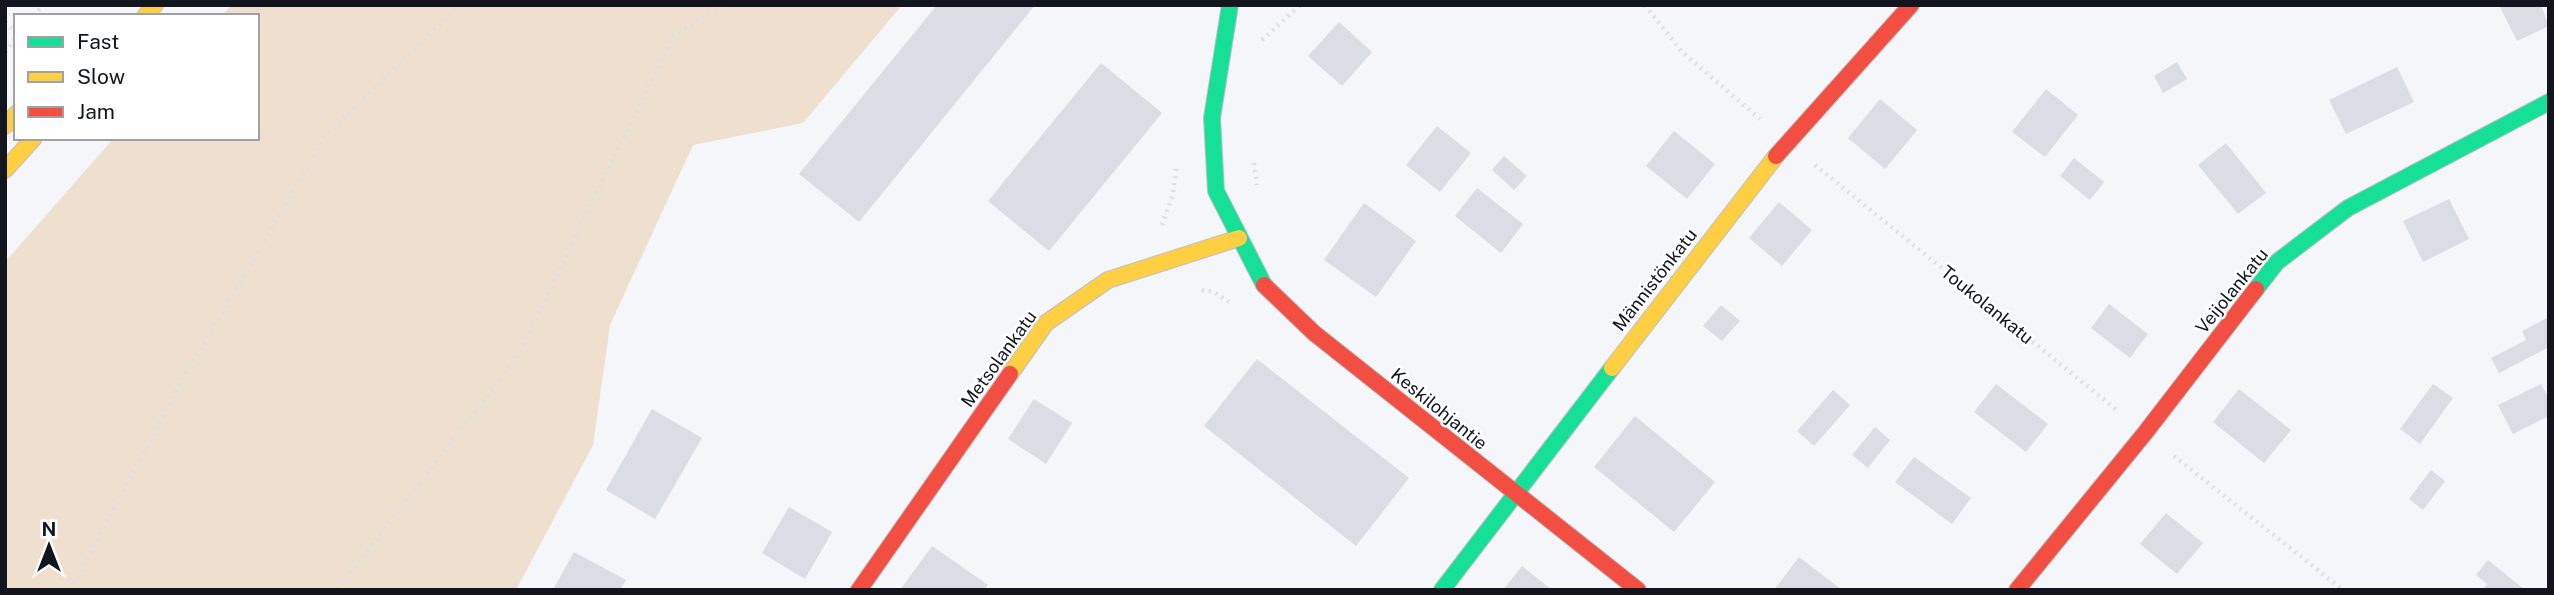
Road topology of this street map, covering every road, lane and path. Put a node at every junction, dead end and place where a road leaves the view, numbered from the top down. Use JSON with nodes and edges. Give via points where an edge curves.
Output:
{"nodes":[{"id":1,"x":456,"y":5,"type":"edge"},
{"id":2,"x":722,"y":5,"type":"edge"},
{"id":3,"x":1230,"y":5,"type":"edge"},
{"id":4,"x":1300,"y":5,"type":"edge"},
{"id":5,"x":1645,"y":5,"type":"edge"},
{"id":6,"x":1910,"y":5,"type":"edge"},
{"id":7,"x":715,"y":7,"type":"edge"},
{"id":8,"x":1252,"y":49,"type":"dead end"},
{"id":9,"x":2549,"y":102,"type":"edge"},
{"id":10,"x":32,"y":140,"type":"edge"},
{"id":11,"x":1786,"y":142,"type":"junction"},
{"id":12,"x":1254,"y":155,"type":"dead end"},
{"id":13,"x":5,"y":170,"type":"edge"},
{"id":14,"x":1261,"y":195,"type":"dead end"},
{"id":15,"x":1238,"y":238,"type":"junction"},
{"id":16,"x":2145,"y":433,"type":"junction"},
{"id":17,"x":1516,"y":495,"type":"junction"},
{"id":18,"x":71,"y":590,"type":"edge"},
{"id":19,"x":337,"y":590,"type":"edge"},
{"id":20,"x":859,"y":590,"type":"edge"},
{"id":21,"x":1442,"y":590,"type":"edge"},
{"id":22,"x":1638,"y":590,"type":"edge"},
{"id":23,"x":2017,"y":590,"type":"edge"},
{"id":24,"x":2343,"y":590,"type":"edge"}],
"edges":[{"from":1,"to":18,"type":"path","via":[[327,134],[183,379]]},
{"from":2,"to":7,"type":"path"},
{"from":3,"to":15,"type":"main road","name":"Keskilohjantie","via":[[1212,118],[1216,191]]},
{"from":4,"to":8,"type":"path"},
{"from":5,"to":11,"type":"path","name":"Toukolankatu","via":[[1682,52]]},
{"from":6,"to":11,"type":"main road","name":"Männistönkatu"},
{"from":7,"to":19,"type":"path","via":[[672,37],[517,358]]},
{"from":9,"to":16,"type":"main road","name":"Veijolankatu","via":[[2348,208],[2277,262]]},
{"from":10,"to":13,"type":"main road"},
{"from":11,"to":16,"type":"path","name":"Toukolankatu"},
{"from":11,"to":17,"type":"main road","name":"Männistönkatu"},
{"from":12,"to":14,"type":"path"},
{"from":15,"to":17,"type":"main road","name":"Keskilohjantie","via":[[1263,284],[1314,333]]},
{"from":15,"to":20,"type":"main road","name":"Metsolankatu","via":[[1108,280],[1045,323]]},
{"from":16,"to":23,"type":"main road","name":"Veijolankatu"},
{"from":16,"to":24,"type":"path","name":"Toukolankatu"},
{"from":17,"to":21,"type":"main road","name":"Männistönkatu"},
{"from":17,"to":22,"type":"main road","name":"Keskilohjantie"}]}
